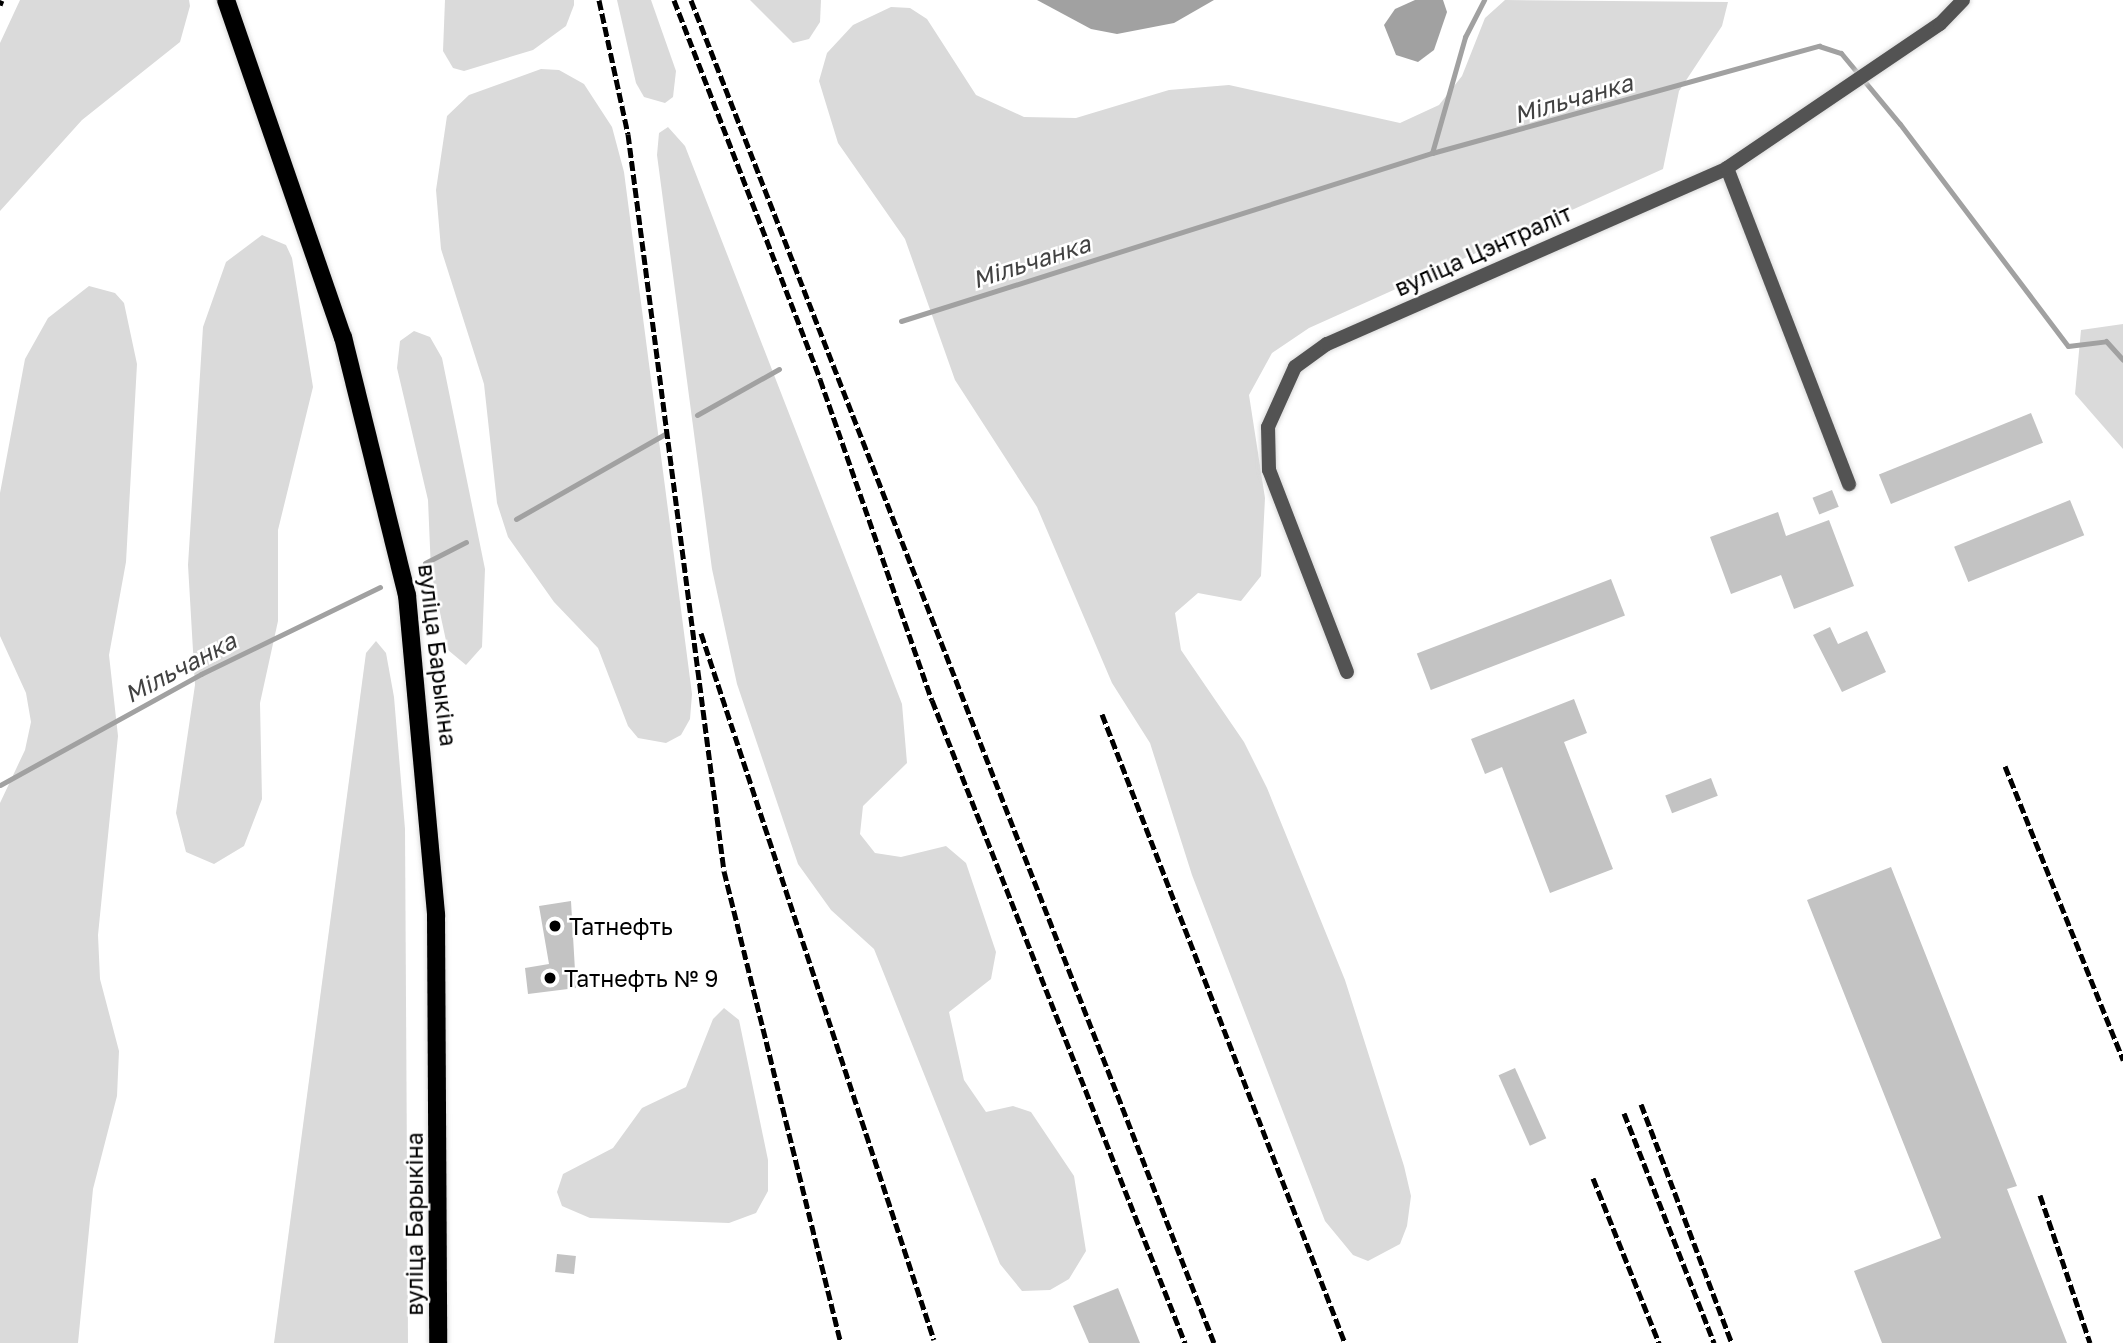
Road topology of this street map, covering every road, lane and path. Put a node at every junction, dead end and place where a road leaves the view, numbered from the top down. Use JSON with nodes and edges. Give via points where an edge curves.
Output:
{"nodes":[{"id":1,"x":226,"y":0,"type":"edge"},
{"id":2,"x":1963,"y":0,"type":"edge"},
{"id":3,"x":1727,"y":168,"type":"junction"},
{"id":4,"x":1849,"y":484,"type":"dead end"},
{"id":5,"x":1347,"y":672,"type":"dead end"},
{"id":6,"x":438,"y":1343,"type":"edge"}],
"edges":[{"from":1,"to":6,"type":"main road","name":"вуліца Барыкіна","via":[[343,337],[407,596],[436,915]]},
{"from":2,"to":3,"type":"street","name":"вуліца Цэнтраліт","via":[[1900,51]]},
{"from":3,"to":4,"type":"street"},
{"from":3,"to":5,"type":"street","name":"вуліца Цэнтраліт","via":[[1327,344],[1295,367],[1268,428],[1269,470]]}]}
